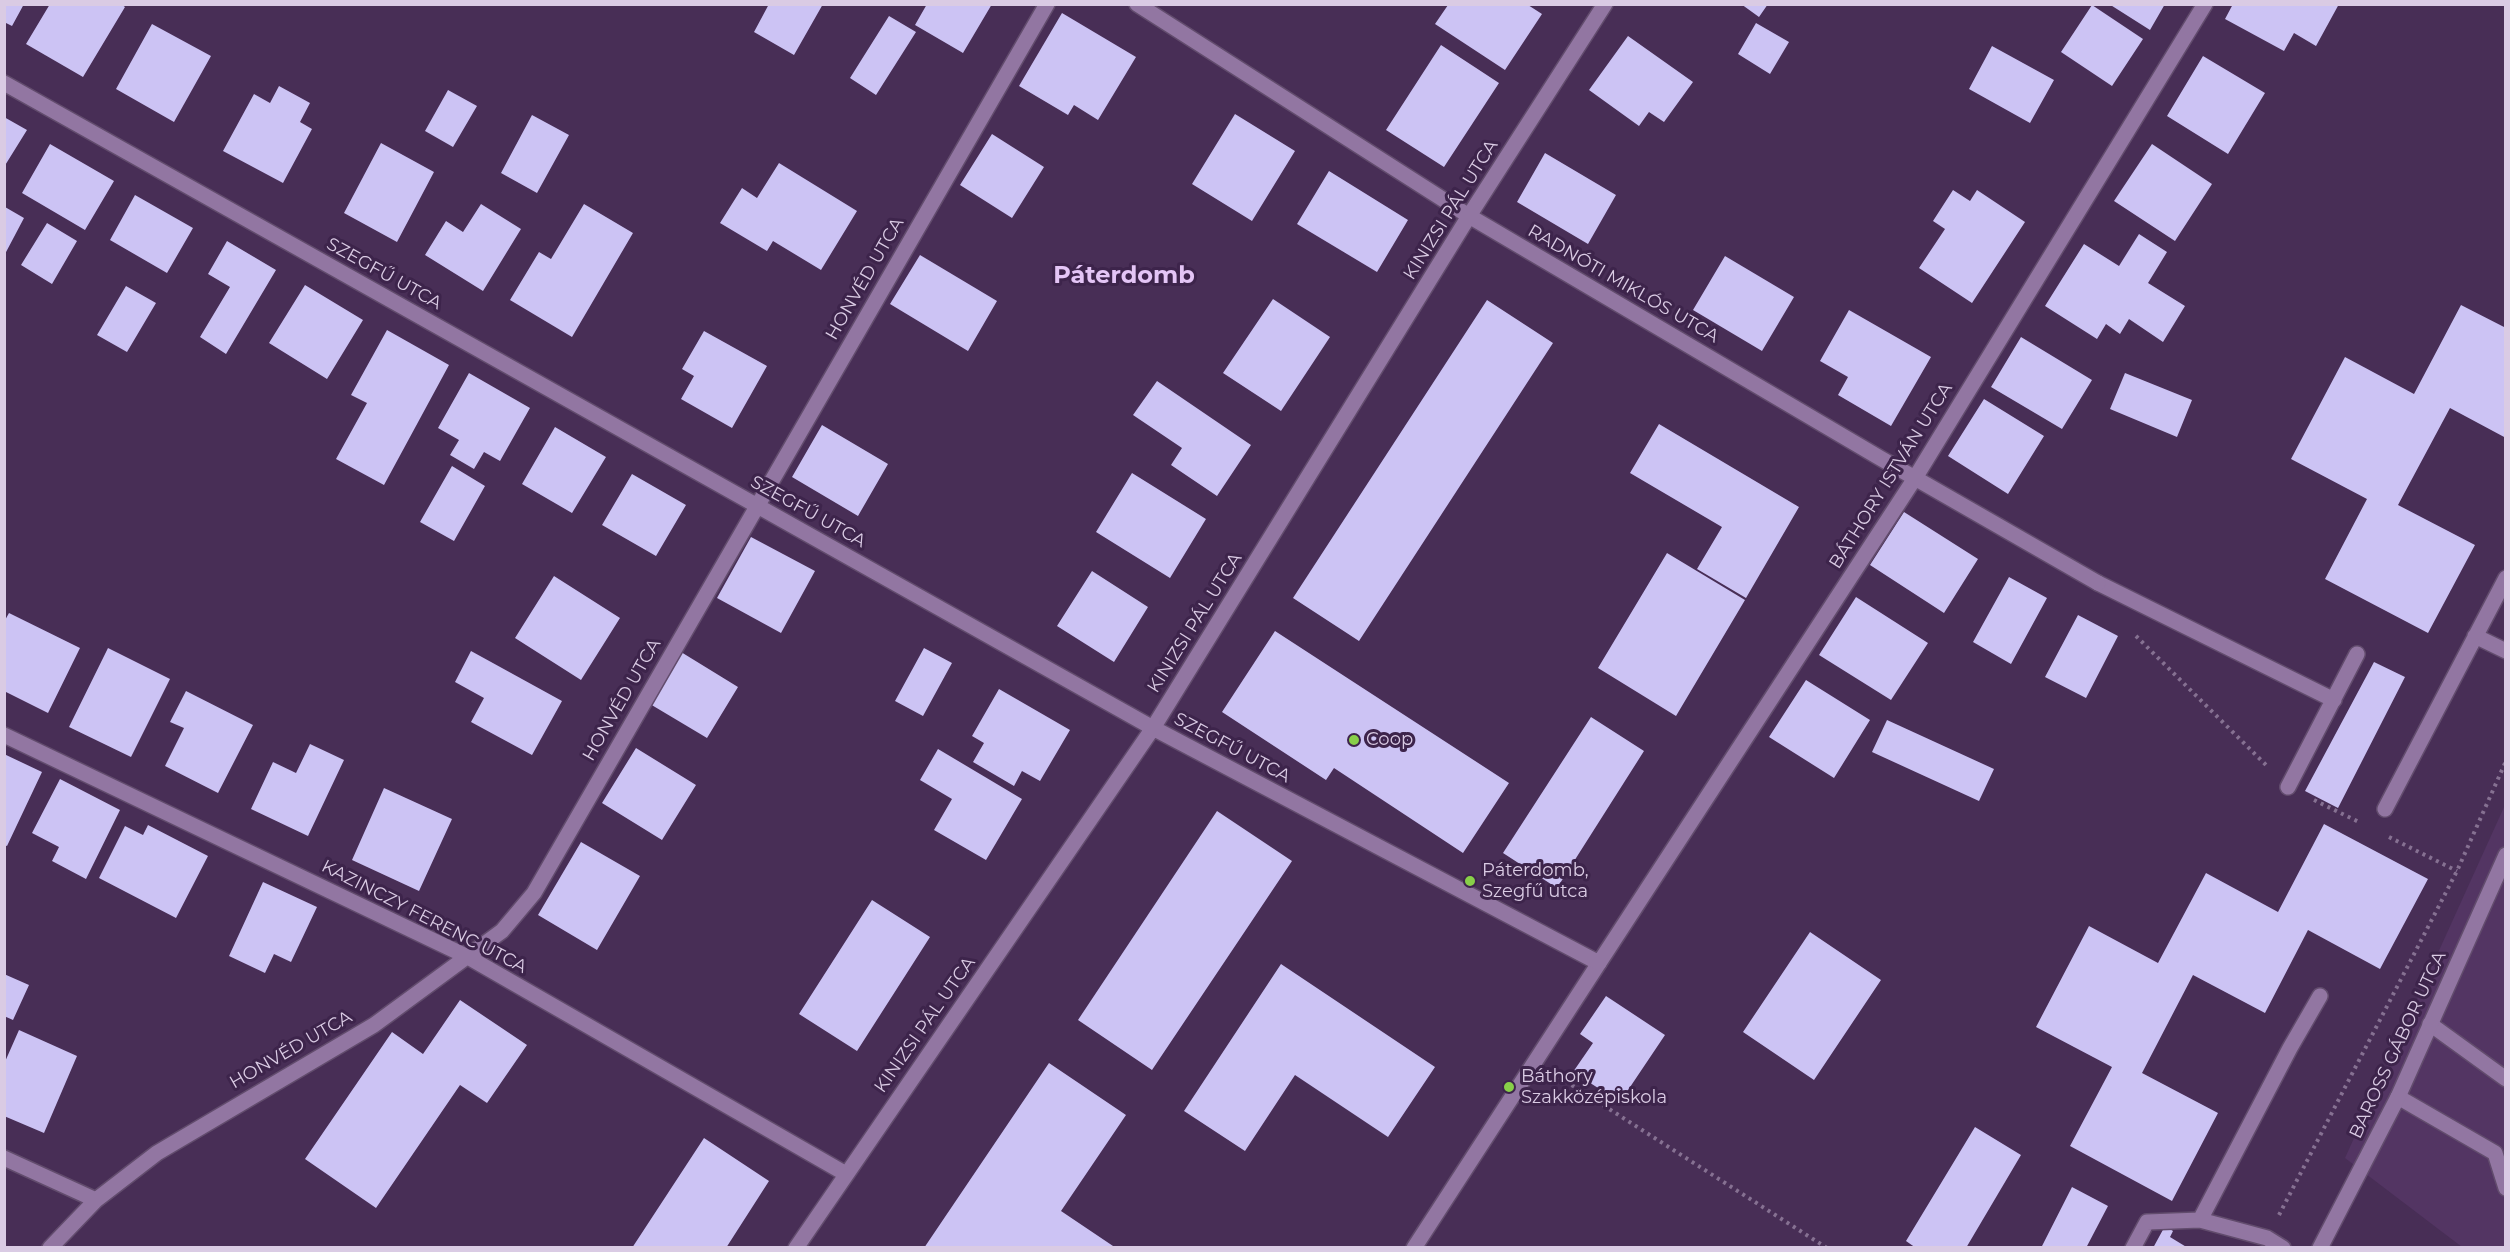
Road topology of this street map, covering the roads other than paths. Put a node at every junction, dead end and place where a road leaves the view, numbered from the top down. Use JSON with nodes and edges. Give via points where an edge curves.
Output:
{"nodes":[{"id":1,"x":1047,"y":4,"type":"edge"},
{"id":2,"x":1137,"y":4,"type":"edge"},
{"id":3,"x":1605,"y":4,"type":"edge"},
{"id":4,"x":2205,"y":4,"type":"edge"},
{"id":5,"x":4,"y":83,"type":"edge"},
{"id":6,"x":1469,"y":216,"type":"junction"},
{"id":7,"x":1915,"y":478,"type":"junction"},
{"id":8,"x":756,"y":506,"type":"junction"},
{"id":9,"x":2505,"y":578,"type":"edge"},
{"id":10,"x":2475,"y":636,"type":"junction"},
{"id":11,"x":2505,"y":651,"type":"edge"},
{"id":12,"x":2357,"y":654,"type":"dead end"},
{"id":13,"x":2334,"y":700,"type":"junction"},
{"id":14,"x":1154,"y":728,"type":"junction"},
{"id":15,"x":4,"y":735,"type":"edge"},
{"id":16,"x":2288,"y":787,"type":"dead end"},
{"id":17,"x":2385,"y":808,"type":"dead end"},
{"id":18,"x":2505,"y":855,"type":"edge"},
{"id":19,"x":468,"y":957,"type":"junction"},
{"id":20,"x":1599,"y":963,"type":"junction"},
{"id":21,"x":2320,"y":996,"type":"dead end"},
{"id":22,"x":2430,"y":1024,"type":"junction"},
{"id":23,"x":2505,"y":1079,"type":"edge"},
{"id":24,"x":2398,"y":1097,"type":"junction"},
{"id":25,"x":4,"y":1158,"type":"edge"},
{"id":26,"x":846,"y":1174,"type":"junction"},
{"id":27,"x":2505,"y":1188,"type":"edge"},
{"id":28,"x":96,"y":1200,"type":"junction"},
{"id":29,"x":2200,"y":1220,"type":"junction"},
{"id":30,"x":50,"y":1248,"type":"edge"},
{"id":31,"x":796,"y":1248,"type":"edge"},
{"id":32,"x":1414,"y":1248,"type":"edge"},
{"id":33,"x":2133,"y":1248,"type":"edge"},
{"id":34,"x":2283,"y":1248,"type":"edge"},
{"id":35,"x":2320,"y":1248,"type":"edge"}],
"edges":[{"from":1,"to":8,"type":"street","name":"HONVÉD UTCA"},
{"from":2,"to":6,"type":"street","name":"RADNÓTI MIKLÓS UTCA"},
{"from":3,"to":6,"type":"street","name":"KINIZSI PÁL UTCA"},
{"from":4,"to":7,"type":"street","name":"BÁTHORY ISTVÁN UTCA"},
{"from":5,"to":8,"type":"street","name":"SZEGFŰ UTCA"},
{"from":6,"to":7,"type":"street","name":"RADNÓTI MIKLÓS UTCA"},
{"from":6,"to":14,"type":"street","name":"KINIZSI PÁL UTCA"},
{"from":7,"to":13,"type":"street","name":"RADNÓTI MIKLÓS UTCA","via":[[2098,583]]},
{"from":7,"to":20,"type":"street","name":"BÁTHORY ISTVÁN UTCA"},
{"from":8,"to":14,"type":"street","name":"SZEGFŰ UTCA"},
{"from":8,"to":19,"type":"street","name":"HONVÉD UTCA","via":[[534,893],[502,931]]},
{"from":9,"to":10,"type":"street"},
{"from":10,"to":11,"type":"street"},
{"from":10,"to":17,"type":"street"},
{"from":12,"to":13,"type":"street"},
{"from":13,"to":16,"type":"street"},
{"from":14,"to":20,"type":"street","name":"SZEGFŰ UTCA"},
{"from":14,"to":26,"type":"street","name":"KINIZSI PÁL UTCA"},
{"from":15,"to":19,"type":"street","name":"KAZINCZY FERENC UTCA"},
{"from":18,"to":22,"type":"street","name":"BAROSS GÁBOR UTCA"},
{"from":19,"to":26,"type":"street","name":"KAZINCZY FERENC UTCA"},
{"from":19,"to":28,"type":"street","name":"HONVÉD UTCA","via":[[374,1025],[157,1153]]},
{"from":20,"to":32,"type":"street","name":"BÁTHORY ISTVÁN UTCA"},
{"from":21,"to":29,"type":"street"},
{"from":22,"to":23,"type":"street"},
{"from":22,"to":24,"type":"street","name":"BAROSS GÁBOR UTCA"},
{"from":24,"to":27,"type":"street","via":[[2495,1153]]},
{"from":24,"to":35,"type":"street","name":"BAROSS GÁBOR UTCA"},
{"from":25,"to":28,"type":"street"},
{"from":26,"to":31,"type":"street","name":"KINIZSI PÁL UTCA"},
{"from":28,"to":30,"type":"street","name":"HONVÉD UTCA"},
{"from":29,"to":33,"type":"street","via":[[2147,1222]]},
{"from":29,"to":34,"type":"street","via":[[2267,1238]]}]}
